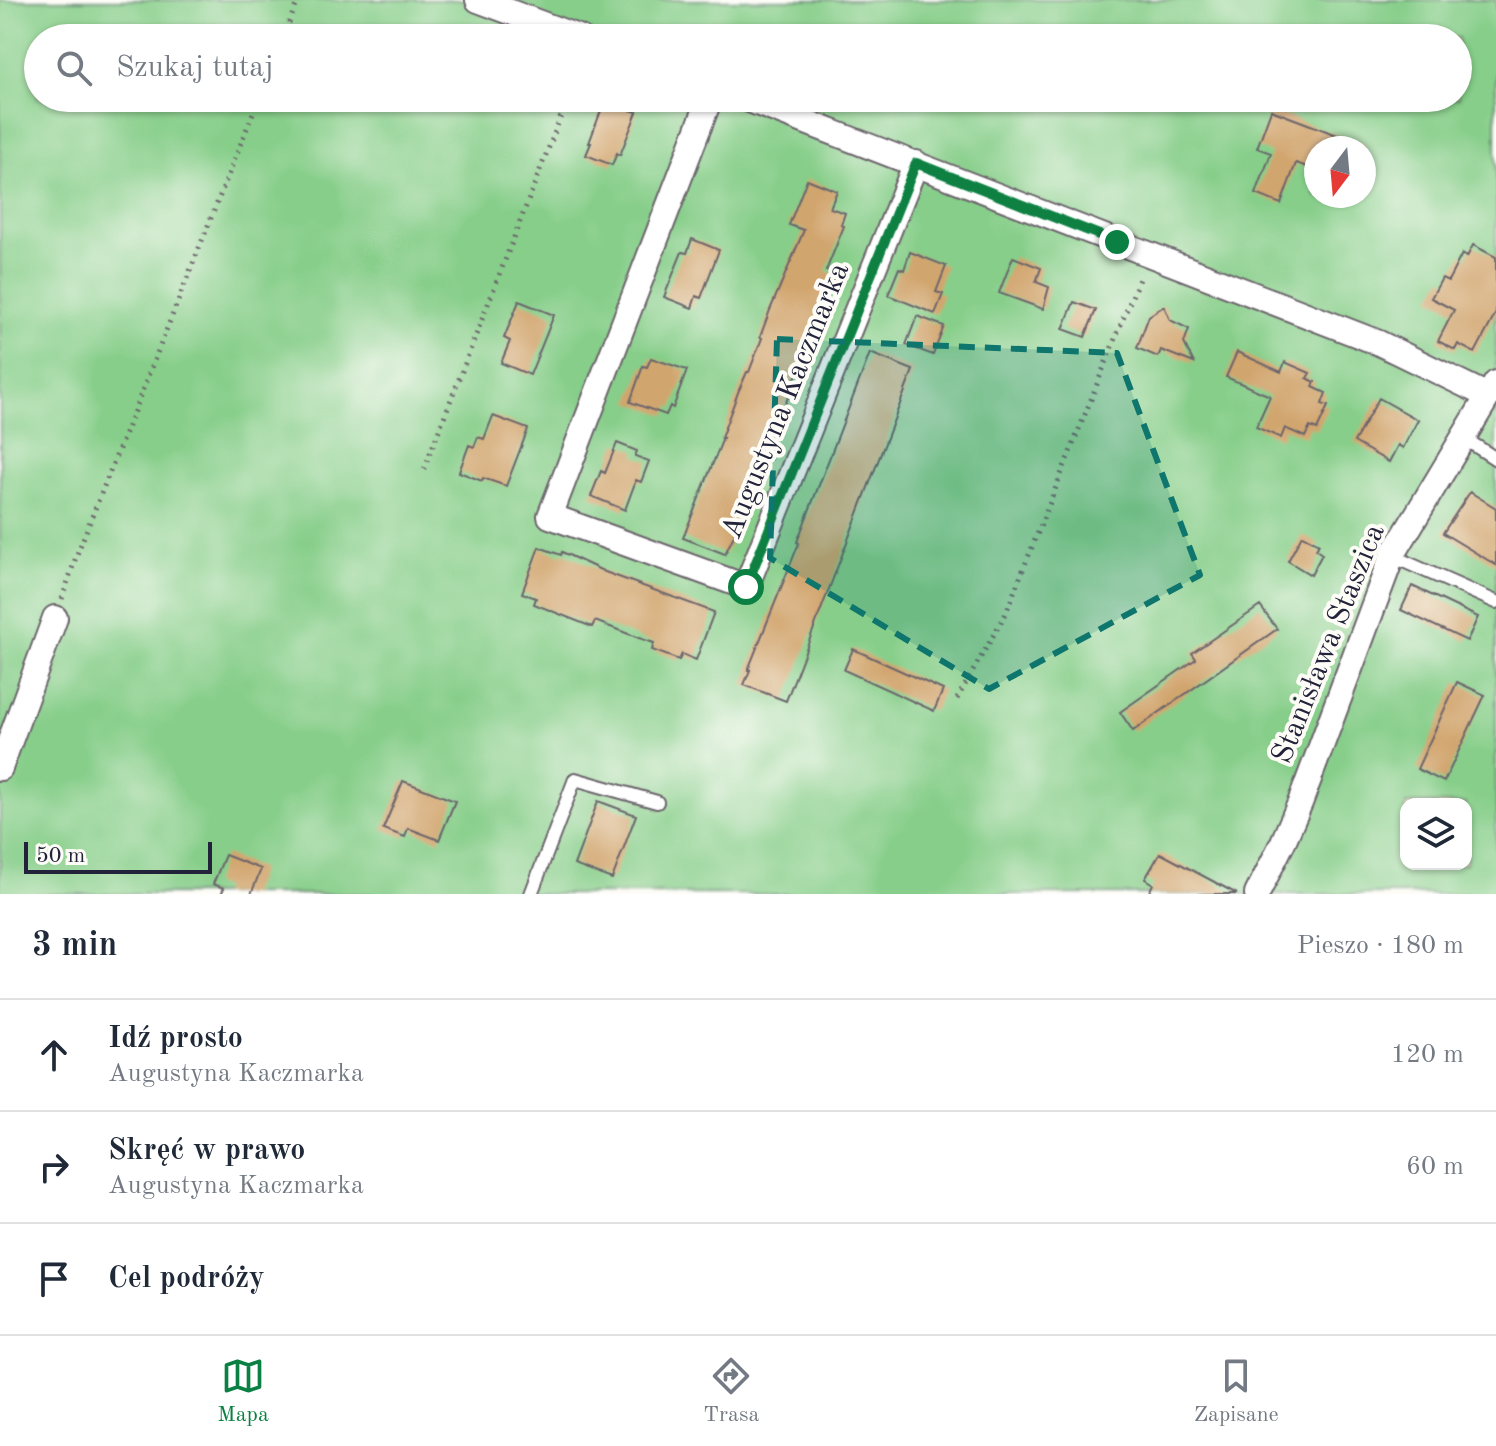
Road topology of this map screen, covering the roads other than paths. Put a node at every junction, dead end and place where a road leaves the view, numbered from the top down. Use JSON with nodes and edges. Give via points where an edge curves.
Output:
{"nodes":[{"id":1,"x":478,"y":0,"type":"edge"},
{"id":2,"x":542,"y":24,"type":"edge"},
{"id":3,"x":705,"y":112,"type":"edge"},
{"id":4,"x":781,"y":112,"type":"edge"},
{"id":5,"x":916,"y":163,"type":"junction"},
{"id":6,"x":1492,"y":389,"type":"edge"},
{"id":7,"x":1462,"y":437,"type":"junction"},
{"id":8,"x":1496,"y":459,"type":"edge"},
{"id":9,"x":1392,"y":556,"type":"junction"},
{"id":10,"x":1496,"y":602,"type":"edge"},
{"id":11,"x":55,"y":618,"type":"road end"},
{"id":12,"x":0,"y":768,"type":"edge"},
{"id":13,"x":657,"y":802,"type":"dead end"},
{"id":14,"x":531,"y":894,"type":"edge"},
{"id":15,"x":1257,"y":894,"type":"edge"}],
"edges":[{"from":1,"to":2,"type":"street"},
{"from":3,"to":5,"type":"street","name":"Augustyna Kaczmarka","via":[[550,516],[746,587]]},
{"from":4,"to":5,"type":"street"},
{"from":5,"to":6,"type":"street"},
{"from":6,"to":7,"type":"street","name":"Stanisława Staszica"},
{"from":7,"to":8,"type":"lane"},
{"from":7,"to":9,"type":"street","name":"Stanisława Staszica"},
{"from":9,"to":10,"type":"lane"},
{"from":9,"to":15,"type":"street","name":"Stanisława Staszica","via":[[1300,803]]},
{"from":11,"to":12,"type":"street"},
{"from":13,"to":14,"type":"lane","via":[[575,779]]}]}
